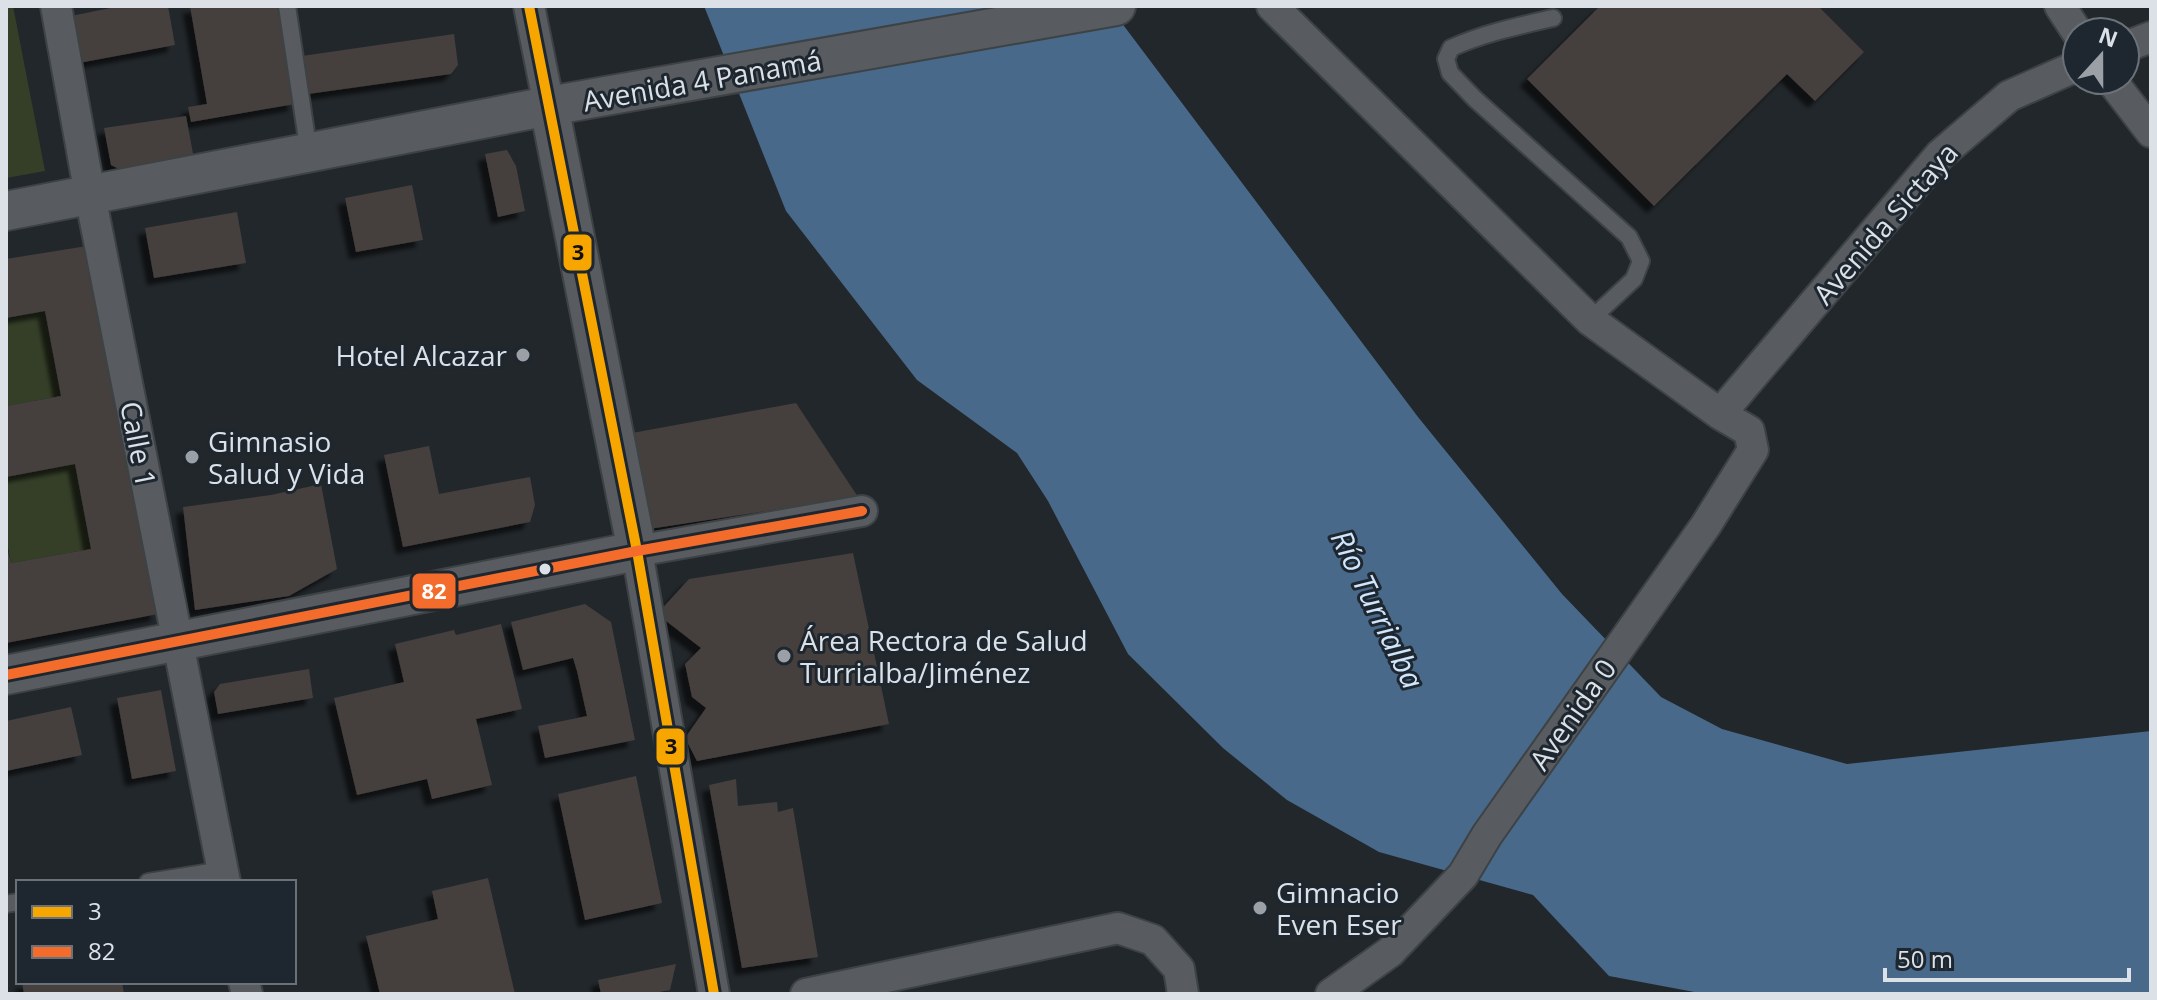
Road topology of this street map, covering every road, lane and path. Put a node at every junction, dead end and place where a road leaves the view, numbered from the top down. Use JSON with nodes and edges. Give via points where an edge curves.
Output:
{"nodes":[{"id":1,"x":56,"y":6,"type":"edge"},
{"id":2,"x":287,"y":6,"type":"edge"},
{"id":3,"x":529,"y":6,"type":"edge"},
{"id":4,"x":1116,"y":6,"type":"edge"},
{"id":5,"x":1272,"y":6,"type":"edge"},
{"id":6,"x":1553,"y":18,"type":"dead end"},
{"id":7,"x":2061,"y":73,"type":"edge"},
{"id":8,"x":2123,"y":96,"type":"edge"},
{"id":9,"x":549,"y":106,"type":"junction"},
{"id":10,"x":2151,"y":132,"type":"edge"},
{"id":11,"x":309,"y":153,"type":"junction"},
{"id":12,"x":90,"y":195,"type":"junction"},
{"id":13,"x":6,"y":211,"type":"edge"},
{"id":14,"x":1590,"y":320,"type":"junction"},
{"id":15,"x":1720,"y":414,"type":"junction"},
{"id":16,"x":862,"y":511,"type":"dead end"},
{"id":17,"x":637,"y":551,"type":"junction"},
{"id":18,"x":178,"y":641,"type":"junction"},
{"id":19,"x":6,"y":675,"type":"edge"},
{"id":20,"x":224,"y":876,"type":"edge"},
{"id":21,"x":173,"y":880,"type":"edge"},
{"id":22,"x":714,"y":994,"type":"edge"},
{"id":23,"x":806,"y":994,"type":"edge"},
{"id":24,"x":1183,"y":994,"type":"edge"},
{"id":25,"x":1331,"y":994,"type":"edge"}],
"edges":[{"from":1,"to":12,"type":"street","name":"Calle 1"},
{"from":2,"to":11,"type":"lane"},
{"from":3,"to":9,"type":"street"},
{"from":4,"to":9,"type":"street","name":"Avenida 4 Panamá"},
{"from":5,"to":14,"type":"street","name":"Avenida 0"},
{"from":6,"to":14,"type":"lane","via":[[1469,40],[1448,52],[1447,66],[1475,99],[1635,245],[1641,261],[1634,279]]},
{"from":7,"to":15,"type":"street","name":"Avenida Sictaya","via":[[2009,96],[1940,155]]},
{"from":8,"to":10,"type":"street"},
{"from":9,"to":11,"type":"street","name":"Avenida 4 Panamá"},
{"from":9,"to":17,"type":"street"},
{"from":11,"to":12,"type":"street","name":"Avenida 4 Panamá"},
{"from":12,"to":13,"type":"street","name":"Avenida 4 Panamá"},
{"from":12,"to":18,"type":"street","name":"Calle 1"},
{"from":14,"to":15,"type":"street","name":"Avenida 0"},
{"from":15,"to":25,"type":"street","name":"Avenida 0","via":[[1749,431],[1753,450],[1706,525],[1463,875],[1390,952]]},
{"from":16,"to":17,"type":"street"},
{"from":17,"to":18,"type":"street"},
{"from":17,"to":22,"type":"street"},
{"from":18,"to":19,"type":"street"},
{"from":18,"to":20,"type":"street","name":"Calle 1"},
{"from":20,"to":21,"type":"lane"},
{"from":23,"to":24,"type":"street","via":[[1118,928],[1153,940],[1179,969]]}]}
